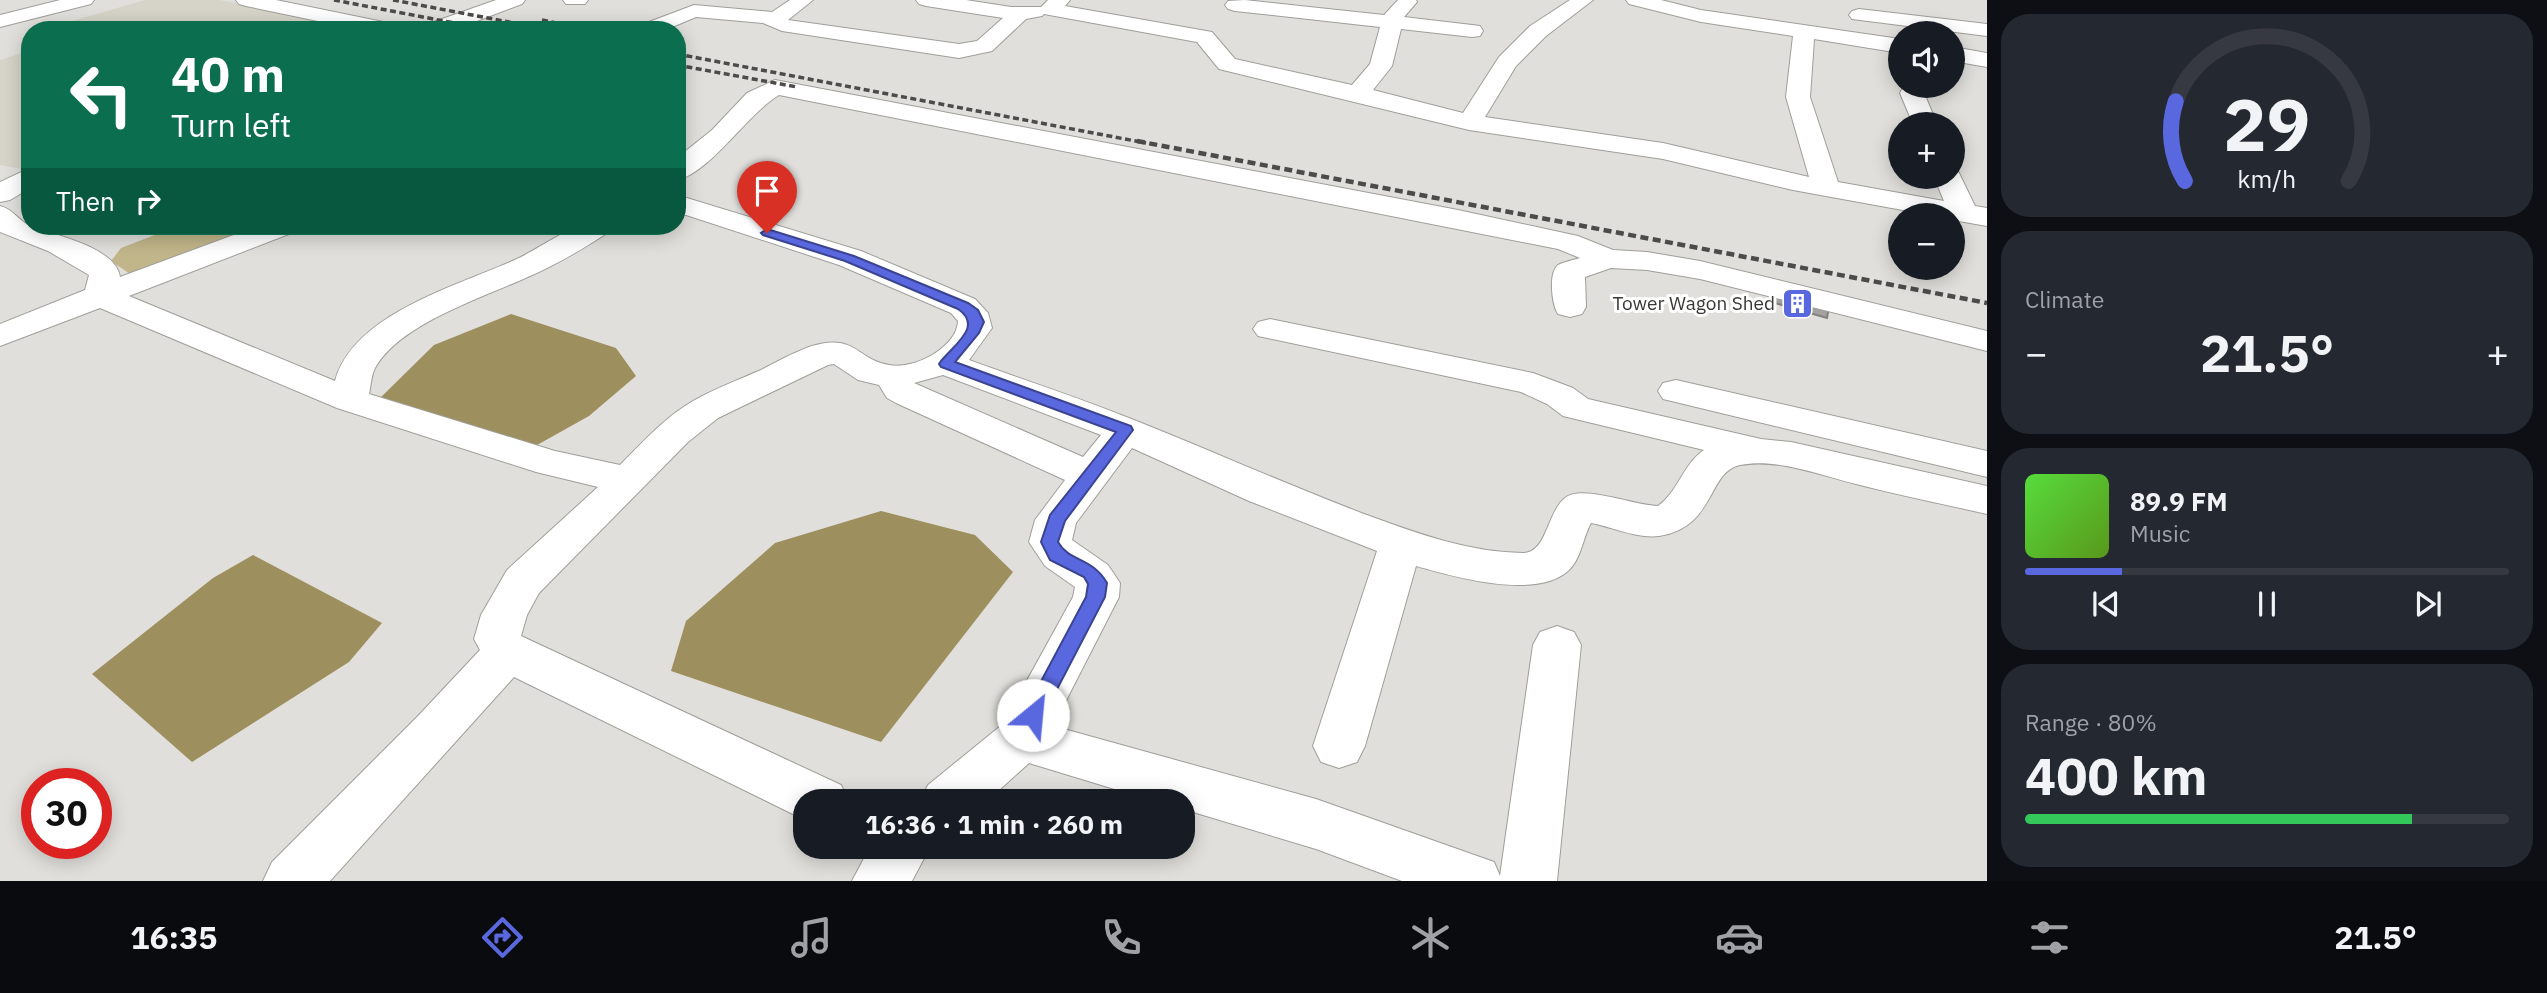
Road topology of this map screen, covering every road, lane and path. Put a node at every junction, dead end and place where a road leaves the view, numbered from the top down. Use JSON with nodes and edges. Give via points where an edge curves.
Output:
{"nodes":[{"id":1,"x":84,"y":0,"type":"edge"},
{"id":2,"x":246,"y":0,"type":"edge"},
{"id":3,"x":516,"y":0,"type":"edge"},
{"id":4,"x":803,"y":0,"type":"edge"},
{"id":5,"x":926,"y":0,"type":"edge"},
{"id":6,"x":1409,"y":0,"type":"edge"},
{"id":7,"x":1583,"y":0,"type":"edge"},
{"id":8,"x":1636,"y":0,"type":"edge"},
{"id":9,"x":1055,"y":4,"type":"edge"},
{"id":10,"x":1818,"y":10,"type":"dead end"},
{"id":11,"x":1020,"y":13,"type":"junction"},
{"id":12,"x":1844,"y":13,"type":"dead end"},
{"id":13,"x":1228,"y":17,"type":"edge"},
{"id":14,"x":774,"y":18,"type":"junction"},
{"id":15,"x":0,"y":21,"type":"edge"},
{"id":16,"x":349,"y":21,"type":"edge"},
{"id":17,"x":458,"y":21,"type":"edge"},
{"id":18,"x":666,"y":21,"type":"edge"},
{"id":19,"x":1987,"y":30,"type":"edge"},
{"id":20,"x":1472,"y":31,"type":"dead end"},
{"id":21,"x":1804,"y":31,"type":"junction"},
{"id":22,"x":1390,"y":34,"type":"junction"},
{"id":23,"x":1836,"y":36,"type":"junction"},
{"id":24,"x":1333,"y":37,"type":"dead end"},
{"id":25,"x":1360,"y":40,"type":"dead end"},
{"id":26,"x":1888,"y":44,"type":"edge"},
{"id":27,"x":1965,"y":56,"type":"edge"},
{"id":28,"x":1987,"y":60,"type":"edge"},
{"id":29,"x":1357,"y":93,"type":"junction"},
{"id":30,"x":1469,"y":122,"type":"junction"},
{"id":31,"x":686,"y":164,"type":"edge"},
{"id":32,"x":18,"y":176,"type":"edge"},
{"id":33,"x":1826,"y":188,"type":"junction"},
{"id":34,"x":1957,"y":189,"type":"edge"},
{"id":35,"x":0,"y":194,"type":"edge"},
{"id":36,"x":686,"y":206,"type":"edge"},
{"id":37,"x":0,"y":215,"type":"edge"},
{"id":38,"x":1976,"y":215,"type":"edge"},
{"id":39,"x":21,"y":231,"type":"edge"},
{"id":40,"x":30,"y":235,"type":"edge"},
{"id":41,"x":260,"y":235,"type":"edge"},
{"id":42,"x":582,"y":235,"type":"edge"},
{"id":43,"x":1608,"y":260,"type":"junction"},
{"id":44,"x":100,"y":296,"type":"junction"},
{"id":45,"x":1570,"y":307,"type":"dead end"},
{"id":46,"x":1270,"y":329,"type":"dead end"},
{"id":47,"x":0,"y":336,"type":"edge"},
{"id":48,"x":1987,"y":341,"type":"edge"},
{"id":49,"x":946,"y":364,"type":"junction"},
{"id":50,"x":893,"y":377,"type":"junction"},
{"id":51,"x":1676,"y":391,"type":"dead end"},
{"id":52,"x":351,"y":400,"type":"junction"},
{"id":53,"x":1125,"y":430,"type":"junction"},
{"id":54,"x":1759,"y":452,"type":"junction"},
{"id":55,"x":1987,"y":464,"type":"edge"},
{"id":56,"x":1090,"y":475,"type":"junction"},
{"id":57,"x":629,"y":480,"type":"junction"},
{"id":58,"x":1987,"y":500,"type":"edge"},
{"id":59,"x":1401,"y":544,"type":"junction"},
{"id":60,"x":1557,"y":645,"type":"dead end"},
{"id":61,"x":507,"y":652,"type":"junction"},
{"id":62,"x":1021,"y":739,"type":"junction"},
{"id":63,"x":1339,"y":746,"type":"dead end"},
{"id":64,"x":795,"y":789,"type":"edge"},
{"id":65,"x":962,"y":789,"type":"edge"},
{"id":66,"x":895,"y":859,"type":"edge"},
{"id":67,"x":292,"y":881,"type":"edge"},
{"id":68,"x":881,"y":881,"type":"edge"},
{"id":69,"x":1474,"y":881,"type":"edge"},
{"id":70,"x":1528,"y":881,"type":"edge"}],
"edges":[{"from":1,"to":15,"type":"street"},
{"from":2,"to":16,"type":"street"},
{"from":3,"to":17,"type":"street"},
{"from":4,"to":14,"type":"street"},
{"from":5,"to":11,"type":"street"},
{"from":6,"to":22,"type":"street"},
{"from":7,"to":30,"type":"street","via":[[1538,31],[1514,55]]},
{"from":8,"to":21,"type":"street","via":[[1700,16]]},
{"from":9,"to":11,"type":"street"},
{"from":9,"to":13,"type":"street","via":[[1182,32]]},
{"from":10,"to":23,"type":"street"},
{"from":11,"to":14,"type":"street","via":[[984,46],[959,51],[782,25],[774,23]]},
{"from":12,"to":19,"type":"street"},
{"from":13,"to":22,"type":"street"},
{"from":13,"to":24,"type":"street"},
{"from":13,"to":29,"type":"street","via":[[1220,58],[1227,64]]},
{"from":14,"to":18,"type":"street","via":[[705,10]]},
{"from":20,"to":22,"type":"street"},
{"from":21,"to":23,"type":"street"},
{"from":21,"to":33,"type":"street","via":[[1798,97]]},
{"from":22,"to":25,"type":"street"},
{"from":22,"to":29,"type":"street","via":[[1381,66]]},
{"from":23,"to":26,"type":"street"},
{"from":27,"to":28,"type":"street"},
{"from":29,"to":30,"type":"street"},
{"from":30,"to":33,"type":"street","via":[[1663,151]]},
{"from":31,"to":43,"type":"street","via":[[756,98],[775,88],[1458,219],[1567,242]]},
{"from":32,"to":35,"type":"street"},
{"from":33,"to":38,"type":"street"},
{"from":34,"to":38,"type":"street"},
{"from":36,"to":49,"type":"street","via":[[850,258],[963,306],[977,322]]},
{"from":37,"to":39,"type":"street"},
{"from":40,"to":44,"type":"street","via":[[102,267],[106,275]]},
{"from":41,"to":44,"type":"street"},
{"from":42,"to":52,"type":"street","via":[[413,318],[376,345],[356,370]]},
{"from":43,"to":45,"type":"street","via":[[1569,272]]},
{"from":43,"to":48,"type":"street","via":[[1700,270]]},
{"from":44,"to":47,"type":"street"},
{"from":44,"to":52,"type":"street"},
{"from":46,"to":54,"type":"street","via":[[1533,384],[1576,408]]},
{"from":49,"to":50,"type":"street"},
{"from":49,"to":53,"type":"street"},
{"from":50,"to":56,"type":"street","via":[[909,395]]},
{"from":50,"to":57,"type":"street","via":[[871,372],[840,353],[820,355],[705,410],[674,433]]},
{"from":51,"to":55,"type":"street"},
{"from":52,"to":57,"type":"street","via":[[550,463]]},
{"from":53,"to":56,"type":"street"},
{"from":53,"to":59,"type":"street","via":[[1263,491]]},
{"from":54,"to":58,"type":"street"},
{"from":54,"to":59,"type":"street","via":[[1722,456],[1702,475],[1675,517],[1636,519],[1580,508],[1569,522],[1555,559],[1539,569],[1494,567]]},
{"from":56,"to":62,"type":"street","via":[[1056,520],[1050,542],[1057,555],[1090,572],[1098,583],[1096,597]]},
{"from":57,"to":61,"type":"street","via":[[523,582],[504,615],[497,639]]},
{"from":59,"to":63,"type":"street"},
{"from":60,"to":70,"type":"street"},
{"from":61,"to":64,"type":"street"},
{"from":61,"to":67,"type":"street"},
{"from":62,"to":65,"type":"street"},
{"from":62,"to":69,"type":"street","via":[[1316,824]]},
{"from":66,"to":68,"type":"street"}]}
